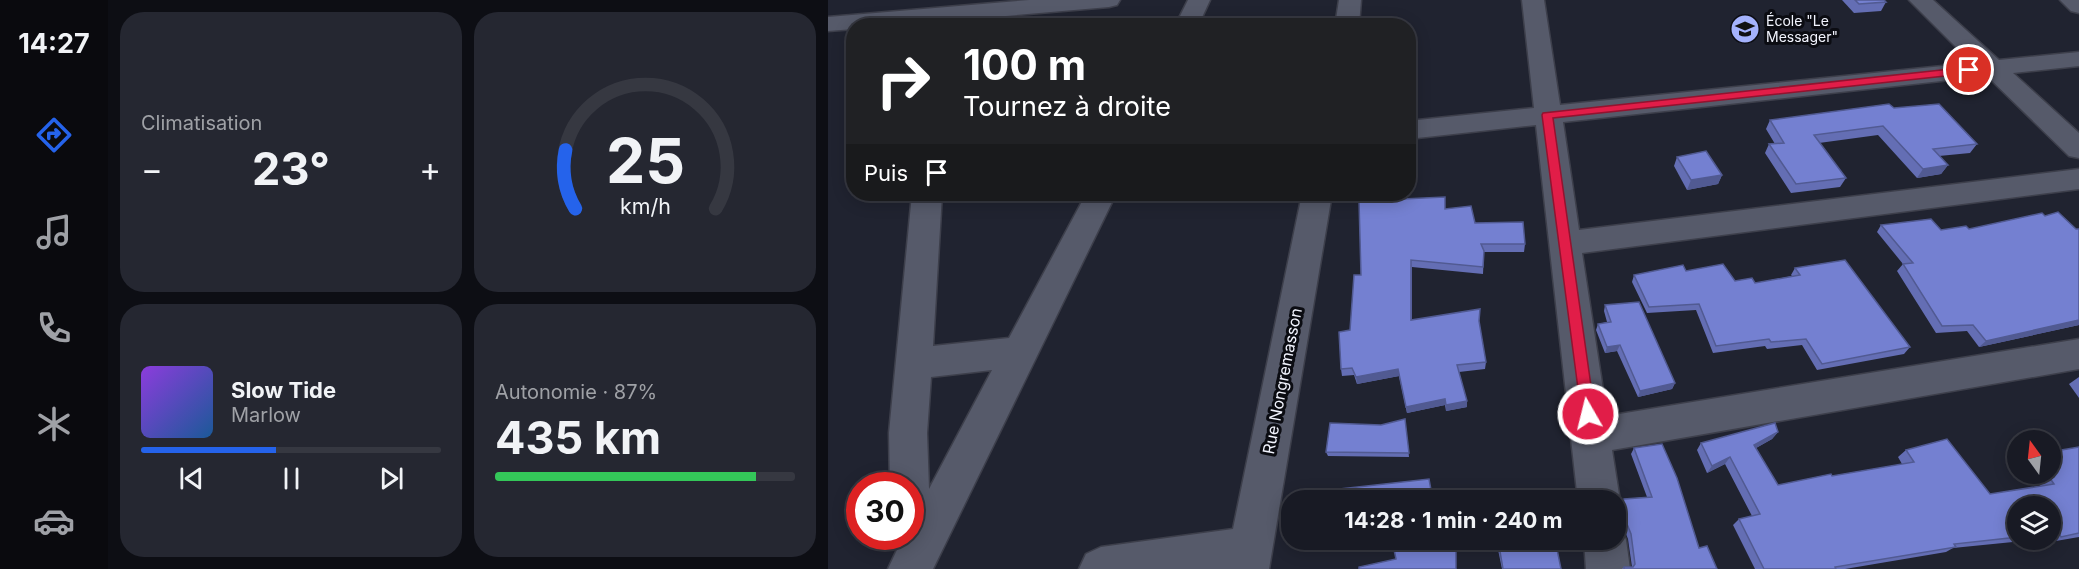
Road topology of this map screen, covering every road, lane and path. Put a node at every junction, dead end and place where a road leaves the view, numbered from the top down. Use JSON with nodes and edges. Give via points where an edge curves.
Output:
{"nodes":[{"id":1,"x":1103,"y":0,"type":"edge"},
{"id":2,"x":1199,"y":0,"type":"edge"},
{"id":3,"x":1350,"y":0,"type":"edge"},
{"id":4,"x":1533,"y":0,"type":"edge"},
{"id":5,"x":1920,"y":0,"type":"edge"},
{"id":6,"x":2071,"y":0,"type":"edge"},
{"id":7,"x":2079,"y":6,"type":"edge"},
{"id":8,"x":957,"y":18,"type":"edge"},
{"id":9,"x":1104,"y":18,"type":"edge"},
{"id":10,"x":1190,"y":18,"type":"edge"},
{"id":11,"x":1348,"y":18,"type":"edge"},
{"id":12,"x":846,"y":23,"type":"edge"},
{"id":13,"x":828,"y":24,"type":"edge"},
{"id":14,"x":2079,"y":59,"type":"edge"},
{"id":15,"x":1993,"y":68,"type":"junction"},
{"id":16,"x":1547,"y":115,"type":"junction"},
{"id":17,"x":1416,"y":129,"type":"edge"},
{"id":18,"x":2079,"y":149,"type":"edge"},
{"id":19,"x":2079,"y":179,"type":"edge"},
{"id":20,"x":926,"y":201,"type":"edge"},
{"id":21,"x":1097,"y":201,"type":"edge"},
{"id":22,"x":1316,"y":201,"type":"edge"},
{"id":23,"x":1564,"y":243,"type":"junction"},
{"id":24,"x":1020,"y":352,"type":"junction"},
{"id":25,"x":2079,"y":354,"type":"edge"},
{"id":26,"x":914,"y":363,"type":"junction"},
{"id":27,"x":1590,"y":436,"type":"junction"},
{"id":28,"x":909,"y":472,"type":"edge"},
{"id":29,"x":1597,"y":490,"type":"edge"},
{"id":30,"x":1606,"y":550,"type":"edge"},
{"id":31,"x":1249,"y":558,"type":"edge"},
{"id":32,"x":914,"y":561,"type":"edge"},
{"id":33,"x":1101,"y":569,"type":"edge"},
{"id":34,"x":1608,"y":569,"type":"edge"}],
"edges":[{"from":1,"to":8,"type":"street"},
{"from":1,"to":9,"type":"street"},
{"from":2,"to":10,"type":"street"},
{"from":3,"to":11,"type":"street"},
{"from":4,"to":16,"type":"street"},
{"from":5,"to":15,"type":"street"},
{"from":6,"to":7,"type":"street"},
{"from":12,"to":13,"type":"street"},
{"from":14,"to":15,"type":"street"},
{"from":15,"to":16,"type":"street"},
{"from":15,"to":18,"type":"street"},
{"from":16,"to":17,"type":"street"},
{"from":16,"to":23,"type":"street"},
{"from":19,"to":23,"type":"street"},
{"from":20,"to":26,"type":"street"},
{"from":21,"to":24,"type":"street"},
{"from":22,"to":31,"type":"street","name":"Rue Nongremasson"},
{"from":23,"to":27,"type":"street"},
{"from":24,"to":26,"type":"street"},
{"from":24,"to":32,"type":"street"},
{"from":25,"to":27,"type":"street"},
{"from":26,"to":28,"type":"street","via":[[908,433]]},
{"from":27,"to":29,"type":"street"},
{"from":30,"to":34,"type":"street"},
{"from":31,"to":33,"type":"street"}]}
